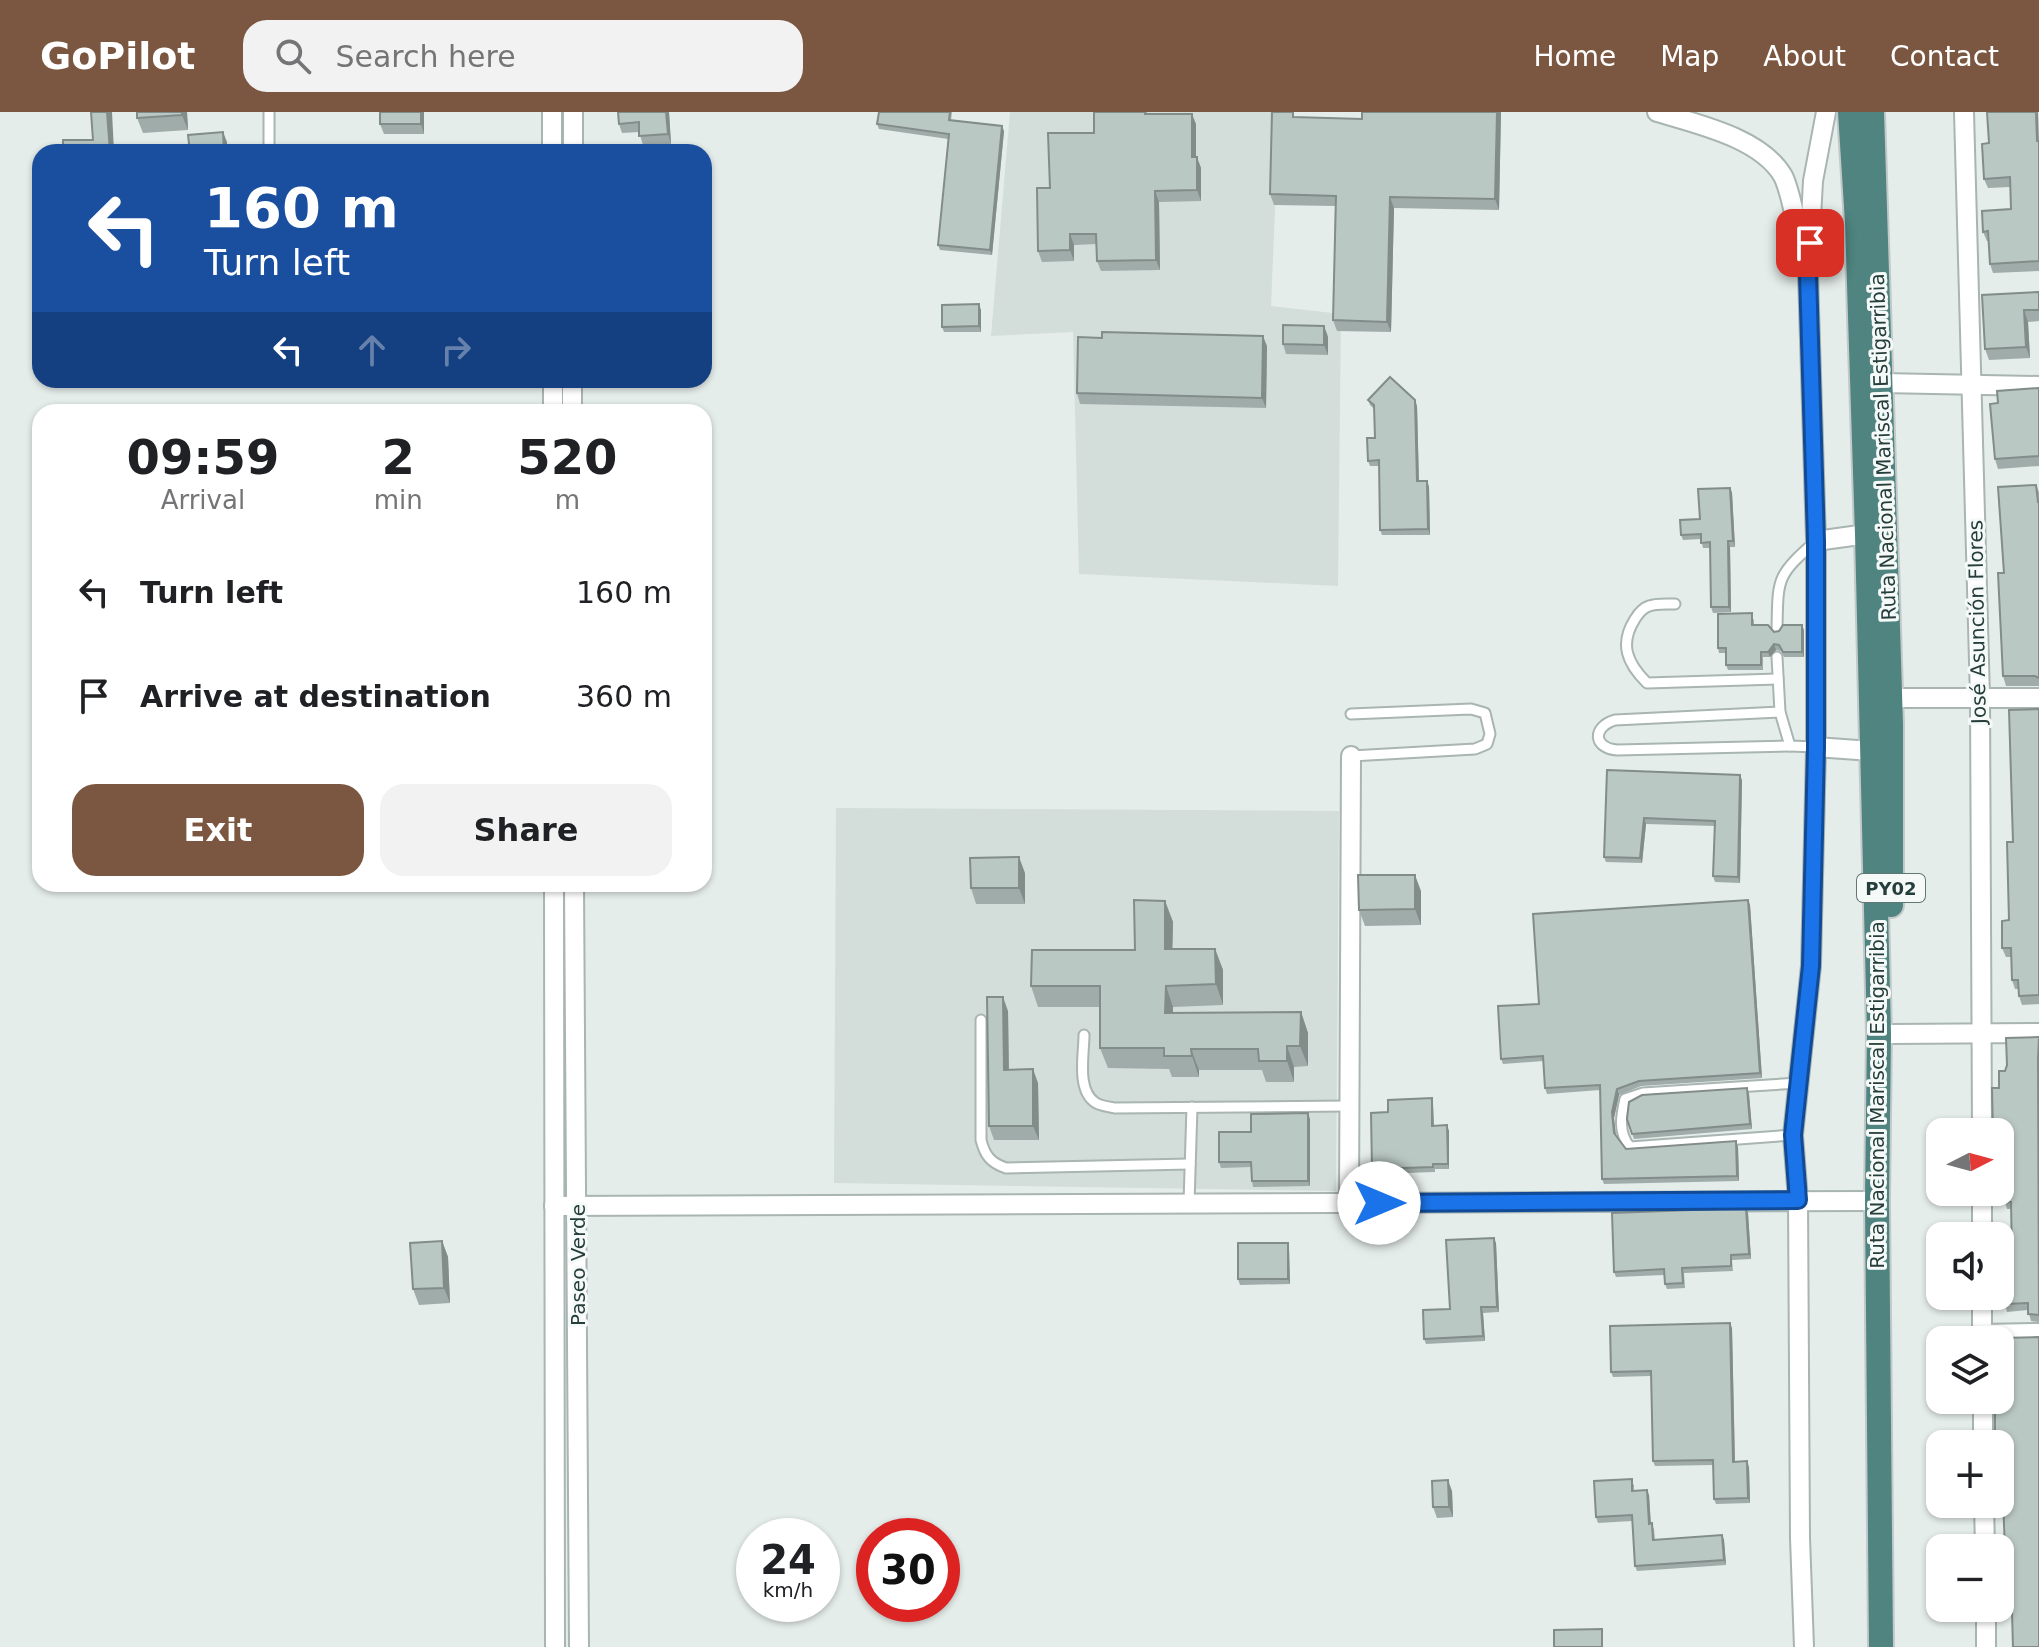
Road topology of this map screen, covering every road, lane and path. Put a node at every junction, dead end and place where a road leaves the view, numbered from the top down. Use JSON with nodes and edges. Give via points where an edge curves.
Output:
{"nodes":[{"id":1,"x":269,"y":112,"type":"edge"},
{"id":2,"x":552,"y":112,"type":"edge"},
{"id":3,"x":573,"y":112,"type":"edge"},
{"id":4,"x":1657,"y":112,"type":"edge"},
{"id":5,"x":1826,"y":112,"type":"edge"},
{"id":6,"x":1850,"y":112,"type":"edge"},
{"id":7,"x":1872,"y":112,"type":"edge"},
{"id":8,"x":1964,"y":112,"type":"edge"},
{"id":9,"x":269,"y":144,"type":"edge"},
{"id":10,"x":552,"y":144,"type":"edge"},
{"id":11,"x":573,"y":144,"type":"edge"},
{"id":12,"x":1808,"y":274,"type":"junction"},
{"id":13,"x":1881,"y":383,"type":"junction"},
{"id":14,"x":1971,"y":386,"type":"junction"},
{"id":15,"x":2039,"y":386,"type":"edge"},
{"id":16,"x":1867,"y":534,"type":"junction"},
{"id":17,"x":1816,"y":541,"type":"junction"},
{"id":18,"x":1675,"y":604,"type":"dead end"},
{"id":19,"x":1777,"y":630,"type":"edge"},
{"id":20,"x":1777,"y":657,"type":"dead end"},
{"id":21,"x":1778,"y":679,"type":"junction"},
{"id":22,"x":1890,"y":698,"type":"junction"},
{"id":23,"x":1980,"y":698,"type":"junction"},
{"id":24,"x":2039,"y":698,"type":"edge"},
{"id":25,"x":1780,"y":712,"type":"junction"},
{"id":26,"x":1351,"y":714,"type":"dead end"},
{"id":27,"x":1790,"y":746,"type":"junction"},
{"id":28,"x":1816,"y":747,"type":"junction"},
{"id":29,"x":1871,"y":751,"type":"junction"},
{"id":30,"x":1351,"y":756,"type":"joint"},
{"id":31,"x":554,"y":892,"type":"edge"},
{"id":32,"x":574,"y":892,"type":"edge"},
{"id":33,"x":981,"y":1020,"type":"dead end"},
{"id":34,"x":2039,"y":1033,"type":"edge"},
{"id":35,"x":1891,"y":1034,"type":"junction"},
{"id":36,"x":1982,"y":1034,"type":"junction"},
{"id":37,"x":1084,"y":1035,"type":"dead end"},
{"id":38,"x":1799,"y":1083,"type":"junction"},
{"id":39,"x":1348,"y":1106,"type":"junction"},
{"id":40,"x":1192,"y":1107,"type":"junction"},
{"id":41,"x":1982,"y":1118,"type":"edge"},
{"id":42,"x":1793,"y":1135,"type":"junction"},
{"id":43,"x":1190,"y":1164,"type":"junction"},
{"id":44,"x":1798,"y":1200,"type":"junction"},
{"id":45,"x":1877,"y":1201,"type":"junction"},
{"id":46,"x":1189,"y":1203,"type":"junction"},
{"id":47,"x":1349,"y":1204,"type":"junction"},
{"id":48,"x":554,"y":1206,"type":"junction"},
{"id":49,"x":578,"y":1206,"type":"junction"},
{"id":50,"x":2039,"y":1333,"type":"edge"},
{"id":51,"x":2014,"y":1335,"type":"edge"},
{"id":52,"x":1986,"y":1622,"type":"edge"},
{"id":53,"x":555,"y":1647,"type":"edge"},
{"id":54,"x":579,"y":1647,"type":"edge"},
{"id":55,"x":1804,"y":1647,"type":"edge"},
{"id":56,"x":1881,"y":1647,"type":"edge"},
{"id":57,"x":1894,"y":1647,"type":"edge"},
{"id":58,"x":1986,"y":1647,"type":"edge"}],
"edges":[{"from":1,"to":9,"type":"lane"},
{"from":2,"to":10,"type":"street"},
{"from":3,"to":11,"type":"street"},
{"from":4,"to":12,"type":"street","via":[[1760,150],[1783,177]]},
{"from":5,"to":12,"type":"street","via":[[1813,181]]},
{"from":6,"to":16,"type":"highway","name":"Ruta Nacional Mariscal Estigarribia","number":"PY02"},
{"from":7,"to":13,"type":"highway","name":"Ruta Nacional Mariscal Estigarribia","number":"PY02"},
{"from":8,"to":14,"type":"street","name":"José Asunción Flores"},
{"from":12,"to":17,"type":"street"},
{"from":13,"to":14,"type":"street"},
{"from":13,"to":22,"type":"highway","name":"Ruta Nacional Mariscal Estigarribia","number":"PY02"},
{"from":14,"to":15,"type":"street"},
{"from":14,"to":23,"type":"street","name":"José Asunción Flores"},
{"from":16,"to":17,"type":"street"},
{"from":16,"to":29,"type":"highway","name":"Ruta Nacional Mariscal Estigarribia","number":"PY02"},
{"from":17,"to":19,"type":"lane","via":[[1789,565],[1778,585]]},
{"from":17,"to":28,"type":"street"},
{"from":18,"to":21,"type":"lane","via":[[1650,605],[1626,634],[1634,670],[1647,683]]},
{"from":20,"to":21,"type":"lane"},
{"from":21,"to":25,"type":"lane"},
{"from":22,"to":23,"type":"street"},
{"from":22,"to":35,"type":"highway","name":"Ruta Nacional Mariscal Estigarribia","number":"PY02"},
{"from":23,"to":24,"type":"street"},
{"from":23,"to":36,"type":"street","name":"José Asunción Flores"},
{"from":25,"to":27,"type":"lane"},
{"from":25,"to":27,"type":"lane","via":[[1615,720],[1604,723],[1598,737],[1607,749],[1617,750]]},
{"from":26,"to":30,"type":"lane","via":[[1471,709],[1485,713],[1490,734],[1487,744],[1475,749]]},
{"from":27,"to":28,"type":"lane"},
{"from":28,"to":29,"type":"street"},
{"from":28,"to":38,"type":"street","via":[[1811,966]]},
{"from":29,"to":45,"type":"highway","name":"Ruta Nacional Mariscal Estigarribia","number":"PY02","via":[[1879,1034]]},
{"from":30,"to":39,"type":"street"},
{"from":31,"to":48,"type":"street","name":"Paseo Verde"},
{"from":32,"to":49,"type":"street","name":"Paseo Verde"},
{"from":33,"to":43,"type":"lane","via":[[981,1140],[994,1164]]},
{"from":34,"to":36,"type":"street"},
{"from":35,"to":36,"type":"street"},
{"from":35,"to":57,"type":"highway","name":"Ruta Nacional Mariscal Estigarribia","number":"PY02"},
{"from":36,"to":41,"type":"street","name":"José Asunción Flores"},
{"from":37,"to":40,"type":"lane","via":[[1084,1082],[1097,1105]]},
{"from":38,"to":42,"type":"street"},
{"from":38,"to":42,"type":"lane","via":[[1643,1093],[1625,1099],[1621,1114],[1623,1138],[1630,1147]]},
{"from":39,"to":40,"type":"lane"},
{"from":39,"to":47,"type":"street"},
{"from":40,"to":43,"type":"lane"},
{"from":42,"to":44,"type":"street"},
{"from":43,"to":46,"type":"lane"},
{"from":44,"to":45,"type":"street"},
{"from":44,"to":47,"type":"street"},
{"from":44,"to":55,"type":"street"},
{"from":45,"to":56,"type":"highway","name":"Ruta Nacional Mariscal Estigarribia","number":"PY02"},
{"from":46,"to":47,"type":"street"},
{"from":46,"to":49,"type":"street"},
{"from":48,"to":49,"type":"street"},
{"from":48,"to":53,"type":"street","name":"Paseo Verde"},
{"from":49,"to":54,"type":"street","name":"Paseo Verde"},
{"from":50,"to":51,"type":"street"},
{"from":52,"to":58,"type":"street"}]}
